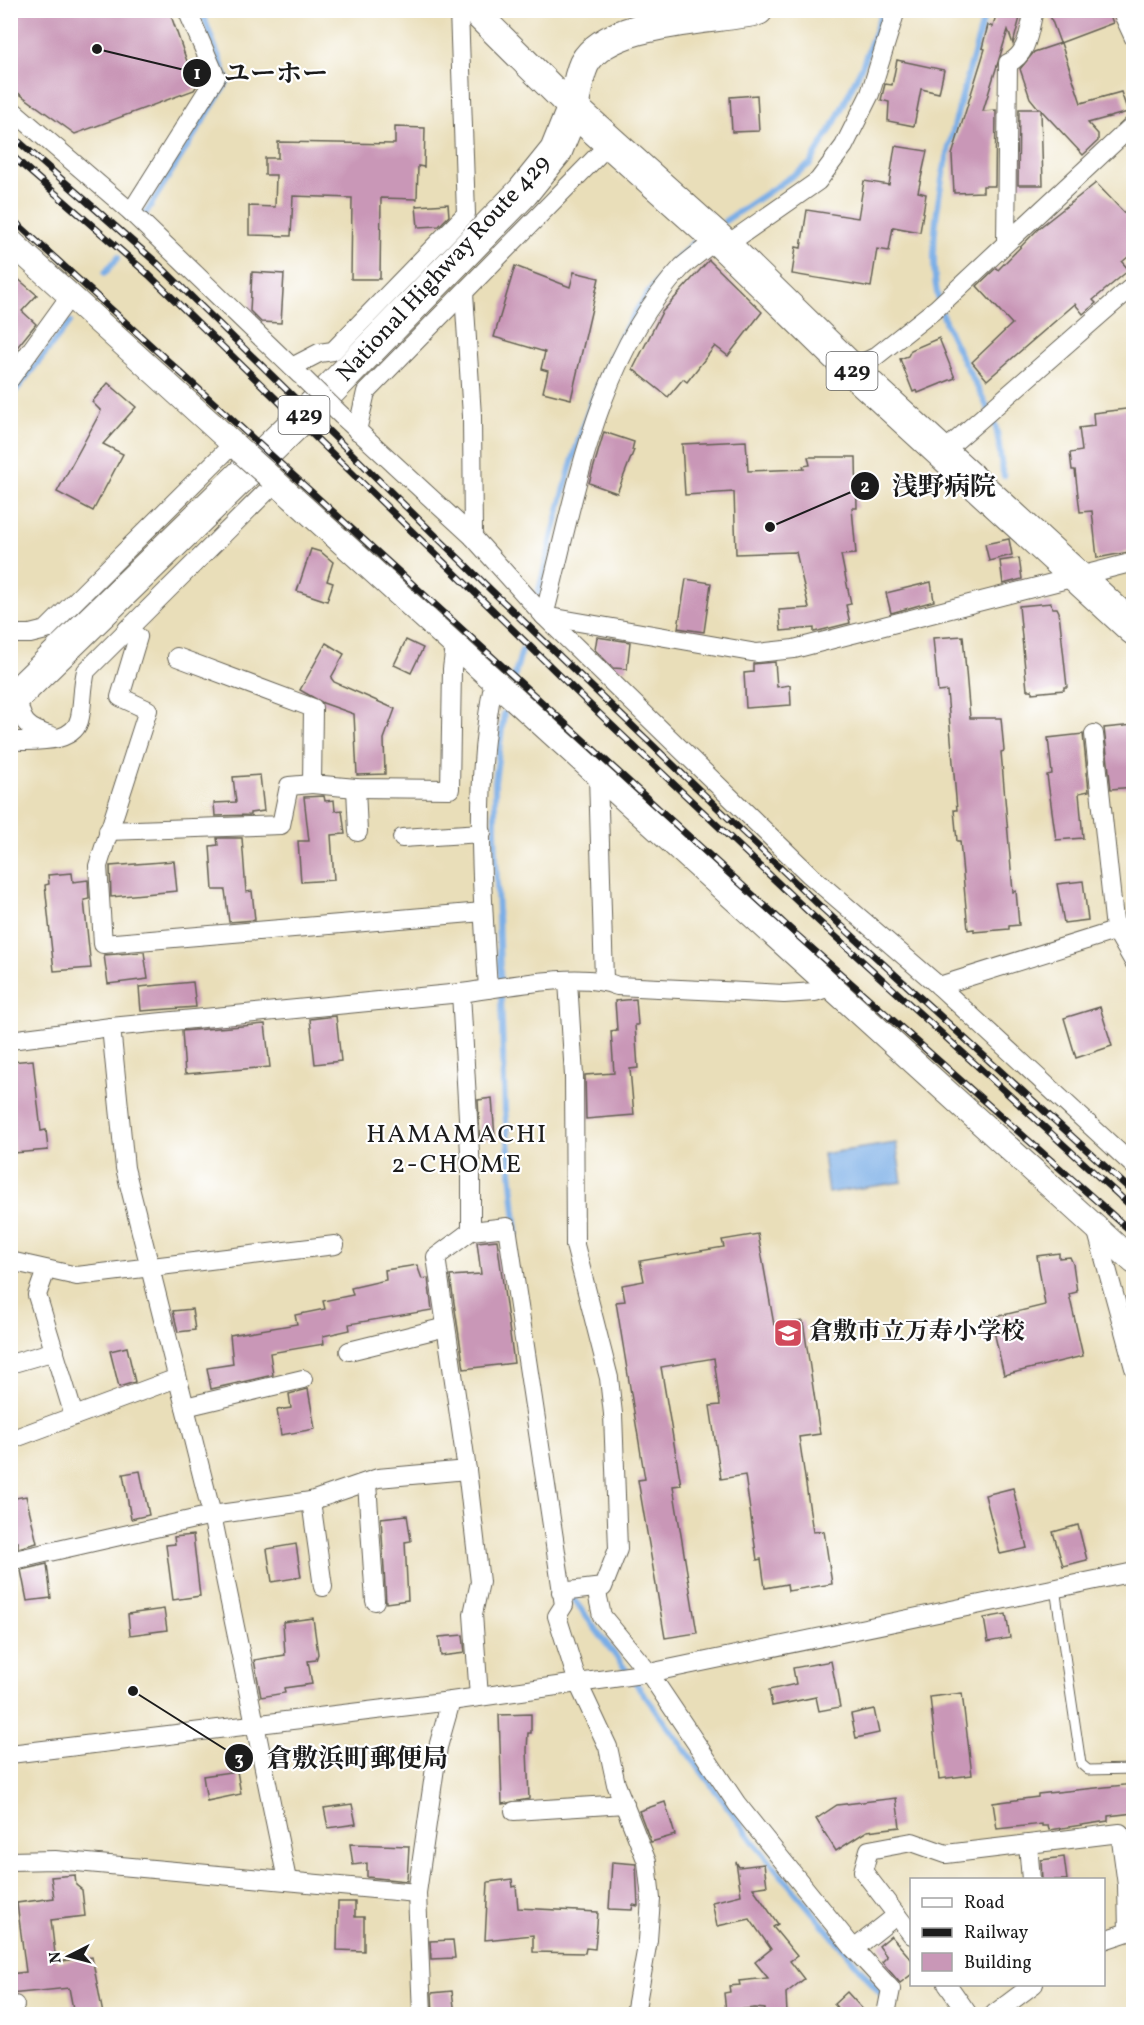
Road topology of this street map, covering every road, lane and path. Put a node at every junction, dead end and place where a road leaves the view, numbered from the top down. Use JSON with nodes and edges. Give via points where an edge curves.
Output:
{"nodes":[{"id":1,"x":187,"y":10,"type":"edge"},
{"id":2,"x":459,"y":10,"type":"edge"},
{"id":3,"x":473,"y":10,"type":"edge"},
{"id":4,"x":758,"y":10,"type":"edge"},
{"id":5,"x":896,"y":10,"type":"edge"},
{"id":6,"x":1034,"y":10,"type":"edge"},
{"id":7,"x":1121,"y":10,"type":"edge"},
{"id":8,"x":638,"y":20,"type":"edge"},
{"id":9,"x":1134,"y":38,"type":"edge"},
{"id":10,"x":10,"y":108,"type":"edge"},
{"id":11,"x":573,"y":110,"type":"junction"},
{"id":12,"x":1134,"y":124,"type":"edge"},
{"id":13,"x":612,"y":142,"type":"junction"},
{"id":14,"x":131,"y":213,"type":"junction"},
{"id":15,"x":10,"y":241,"type":"edge"},
{"id":16,"x":722,"y":243,"type":"junction"},
{"id":17,"x":1006,"y":243,"type":"junction"},
{"id":18,"x":1134,"y":285,"type":"edge"},
{"id":19,"x":464,"y":293,"type":"junction"},
{"id":20,"x":70,"y":296,"type":"junction"},
{"id":21,"x":850,"y":369,"type":"junction"},
{"id":22,"x":298,"y":373,"type":"junction"},
{"id":23,"x":10,"y":379,"type":"edge"},
{"id":24,"x":357,"y":431,"type":"junction"},
{"id":25,"x":237,"y":448,"type":"junction"},
{"id":26,"x":943,"y":452,"type":"junction"},
{"id":27,"x":273,"y":480,"type":"junction"},
{"id":28,"x":473,"y":537,"type":"junction"},
{"id":29,"x":1134,"y":562,"type":"edge"},
{"id":30,"x":1076,"y":575,"type":"junction"},
{"id":31,"x":544,"y":616,"type":"junction"},
{"id":32,"x":127,"y":629,"type":"junction"},
{"id":33,"x":1134,"y":630,"type":"edge"},
{"id":34,"x":10,"y":634,"type":"edge"},
{"id":35,"x":455,"y":646,"type":"junction"},
{"id":36,"x":177,"y":657,"type":"dead end"},
{"id":37,"x":494,"y":681,"type":"junction"},
{"id":38,"x":13,"y":697,"type":"edge"},
{"id":39,"x":1094,"y":734,"type":"dead end"},
{"id":40,"x":60,"y":738,"type":"junction"},
{"id":41,"x":10,"y":741,"type":"edge"},
{"id":42,"x":598,"y":776,"type":"junction"},
{"id":43,"x":312,"y":784,"type":"junction"},
{"id":44,"x":356,"y":788,"type":"junction"},
{"id":45,"x":108,"y":831,"type":"junction"},
{"id":46,"x":358,"y":832,"type":"dead end"},
{"id":47,"x":482,"y":833,"type":"junction"},
{"id":48,"x":402,"y":838,"type":"dead end"},
{"id":49,"x":483,"y":912,"type":"junction"},
{"id":50,"x":1134,"y":925,"type":"edge"},
{"id":51,"x":1115,"y":929,"type":"junction"},
{"id":52,"x":1134,"y":962,"type":"edge"},
{"id":53,"x":604,"y":980,"type":"junction"},
{"id":54,"x":568,"y":981,"type":"junction"},
{"id":55,"x":939,"y":986,"type":"junction"},
{"id":56,"x":495,"y":987,"type":"junction"},
{"id":57,"x":830,"y":987,"type":"junction"},
{"id":58,"x":461,"y":993,"type":"junction"},
{"id":59,"x":111,"y":1027,"type":"junction"},
{"id":60,"x":10,"y":1040,"type":"edge"},
{"id":61,"x":1134,"y":1166,"type":"edge"},
{"id":62,"x":1096,"y":1228,"type":"junction"},
{"id":63,"x":471,"y":1231,"type":"junction"},
{"id":64,"x":335,"y":1245,"type":"dead end"},
{"id":65,"x":10,"y":1261,"type":"edge"},
{"id":66,"x":1134,"y":1262,"type":"edge"},
{"id":67,"x":148,"y":1266,"type":"junction"},
{"id":68,"x":46,"y":1270,"type":"junction"},
{"id":69,"x":446,"y":1327,"type":"junction"},
{"id":70,"x":55,"y":1351,"type":"junction"},
{"id":71,"x":349,"y":1351,"type":"dead end"},
{"id":72,"x":10,"y":1364,"type":"edge"},
{"id":73,"x":1134,"y":1368,"type":"edge"},
{"id":74,"x":177,"y":1378,"type":"junction"},
{"id":75,"x":303,"y":1379,"type":"dead end"},
{"id":76,"x":185,"y":1407,"type":"junction"},
{"id":77,"x":74,"y":1416,"type":"junction"},
{"id":78,"x":10,"y":1440,"type":"edge"},
{"id":79,"x":467,"y":1470,"type":"junction"},
{"id":80,"x":368,"y":1483,"type":"junction"},
{"id":81,"x":311,"y":1501,"type":"junction"},
{"id":82,"x":212,"y":1515,"type":"junction"},
{"id":83,"x":10,"y":1561,"type":"edge"},
{"id":84,"x":1134,"y":1572,"type":"edge"},
{"id":85,"x":323,"y":1587,"type":"dead end"},
{"id":86,"x":596,"y":1588,"type":"junction"},
{"id":87,"x":1055,"y":1588,"type":"junction"},
{"id":88,"x":568,"y":1592,"type":"junction"},
{"id":89,"x":375,"y":1601,"type":"dead end"},
{"id":90,"x":636,"y":1675,"type":"junction"},
{"id":91,"x":578,"y":1683,"type":"junction"},
{"id":92,"x":479,"y":1697,"type":"junction"},
{"id":93,"x":451,"y":1701,"type":"junction"},
{"id":94,"x":255,"y":1723,"type":"junction"},
{"id":95,"x":10,"y":1754,"type":"edge"},
{"id":96,"x":1134,"y":1769,"type":"edge"},
{"id":97,"x":624,"y":1804,"type":"junction"},
{"id":98,"x":514,"y":1811,"type":"dead end"},
{"id":99,"x":1028,"y":1845,"type":"junction"},
{"id":100,"x":10,"y":1861,"type":"edge"},
{"id":101,"x":1031,"y":1878,"type":"edge"},
{"id":102,"x":287,"y":1880,"type":"junction"},
{"id":103,"x":1130,"y":1884,"type":"edge"},
{"id":104,"x":417,"y":1893,"type":"junction"},
{"id":105,"x":897,"y":1915,"type":"junction"},
{"id":106,"x":910,"y":1932,"type":"edge"},
{"id":107,"x":1105,"y":1940,"type":"edge"},
{"id":108,"x":854,"y":1949,"type":"junction"},
{"id":109,"x":948,"y":1986,"type":"edge"},
{"id":110,"x":1031,"y":1986,"type":"edge"},
{"id":111,"x":887,"y":2007,"type":"edge"},
{"id":112,"x":421,"y":2014,"type":"edge"},
{"id":113,"x":635,"y":2014,"type":"edge"},
{"id":114,"x":968,"y":2014,"type":"edge"},
{"id":115,"x":994,"y":2014,"type":"edge"}],
"edges":[{"from":1,"to":14,"type":"street","via":[[216,77]]},
{"from":2,"to":22,"type":"street","via":[[466,214],[333,351],[318,353]]},
{"from":3,"to":11,"type":"main road"},
{"from":4,"to":8,"type":"main road"},
{"from":5,"to":16,"type":"street","via":[[870,94],[844,146],[818,181]]},
{"from":6,"to":17,"type":"street","via":[[1024,48],[1018,59],[1008,63]]},
{"from":7,"to":9,"type":"street"},
{"from":8,"to":11,"type":"main road","via":[[595,51],[584,64]]},
{"from":10,"to":14,"type":"street"},
{"from":11,"to":13,"type":"highway","number":"429"},
{"from":11,"to":38,"type":"highway","name":"National Highway Route 429","number":"429","via":[[556,151],[523,192],[330,390]]},
{"from":12,"to":17,"type":"street"},
{"from":13,"to":16,"type":"highway","number":"429"},
{"from":13,"to":19,"type":"street"},
{"from":14,"to":22,"type":"street"},
{"from":15,"to":20,"type":"street"},
{"from":16,"to":21,"type":"highway","number":"429"},
{"from":16,"to":31,"type":"street","via":[[684,265],[665,287],[619,361],[594,427]]},
{"from":17,"to":21,"type":"street","via":[[941,305],[890,346]]},
{"from":18,"to":26,"type":"street"},
{"from":19,"to":24,"type":"street","via":[[366,392]]},
{"from":19,"to":28,"type":"street","via":[[472,416]]},
{"from":20,"to":23,"type":"street"},
{"from":20,"to":25,"type":"street"},
{"from":21,"to":26,"type":"highway","number":"429"},
{"from":22,"to":24,"type":"street","bridge":true},
{"from":24,"to":28,"type":"street"},
{"from":25,"to":27,"type":"street","bridge":true},
{"from":25,"to":34,"type":"street","via":[[46,630]]},
{"from":26,"to":30,"type":"highway","number":"429"},
{"from":27,"to":32,"type":"street"},
{"from":27,"to":35,"type":"street"},
{"from":28,"to":31,"type":"street"},
{"from":29,"to":30,"type":"street"},
{"from":30,"to":31,"type":"street","via":[[803,647],[757,653]]},
{"from":30,"to":33,"type":"highway","number":"429"},
{"from":31,"to":55,"type":"street","via":[[810,875]]},
{"from":32,"to":40,"type":"street","via":[[86,671],[80,719],[73,732]]},
{"from":32,"to":45,"type":"street","via":[[138,637],[120,697],[148,710]]},
{"from":35,"to":37,"type":"street"},
{"from":35,"to":44,"type":"street","via":[[450,789]]},
{"from":36,"to":43,"type":"street","via":[[313,708]]},
{"from":37,"to":42,"type":"street"},
{"from":37,"to":47,"type":"street","via":[[486,719]]},
{"from":38,"to":40,"type":"street","via":[[25,723],[38,732]]},
{"from":39,"to":51,"type":"street"},
{"from":40,"to":41,"type":"street"},
{"from":42,"to":53,"type":"street"},
{"from":42,"to":57,"type":"street"},
{"from":43,"to":44,"type":"street"},
{"from":43,"to":45,"type":"street","via":[[289,786],[282,825]]},
{"from":44,"to":46,"type":"street"},
{"from":45,"to":49,"type":"street","via":[[98,866],[103,944]]},
{"from":47,"to":48,"type":"street"},
{"from":47,"to":49,"type":"street"},
{"from":49,"to":56,"type":"street"},
{"from":50,"to":51,"type":"street"},
{"from":51,"to":52,"type":"street"},
{"from":51,"to":55,"type":"street"},
{"from":53,"to":54,"type":"street"},
{"from":53,"to":57,"type":"street","via":[[617,986],[784,994]]},
{"from":54,"to":56,"type":"street"},
{"from":54,"to":86,"type":"street","via":[[574,1076],[575,1245],[609,1378],[613,1414],[618,1549],[603,1587]]},
{"from":55,"to":61,"type":"street"},
{"from":56,"to":58,"type":"street"},
{"from":57,"to":62,"type":"street"},
{"from":58,"to":59,"type":"street"},
{"from":58,"to":63,"type":"street"},
{"from":59,"to":60,"type":"street"},
{"from":59,"to":67,"type":"street","via":[[125,1168]]},
{"from":62,"to":66,"type":"street"},
{"from":62,"to":73,"type":"street"},
{"from":63,"to":69,"type":"street","via":[[436,1257]]},
{"from":63,"to":88,"type":"street","via":[[507,1227]]},
{"from":64,"to":67,"type":"street"},
{"from":65,"to":68,"type":"street"},
{"from":67,"to":68,"type":"street","via":[[77,1276]]},
{"from":67,"to":74,"type":"street"},
{"from":68,"to":70,"type":"street","via":[[38,1295]]},
{"from":69,"to":71,"type":"street"},
{"from":69,"to":79,"type":"street"},
{"from":70,"to":72,"type":"street"},
{"from":70,"to":77,"type":"street"},
{"from":74,"to":76,"type":"street"},
{"from":74,"to":77,"type":"street"},
{"from":75,"to":76,"type":"street"},
{"from":76,"to":82,"type":"street"},
{"from":77,"to":78,"type":"street"},
{"from":79,"to":80,"type":"street","via":[[378,1478]]},
{"from":79,"to":92,"type":"street","via":[[480,1582],[473,1614]]},
{"from":80,"to":81,"type":"street"},
{"from":80,"to":89,"type":"street"},
{"from":81,"to":82,"type":"street"},
{"from":81,"to":85,"type":"street"},
{"from":82,"to":83,"type":"street"},
{"from":82,"to":94,"type":"street"},
{"from":84,"to":87,"type":"street"},
{"from":86,"to":88,"type":"street"},
{"from":86,"to":90,"type":"street","via":[[602,1616]]},
{"from":87,"to":90,"type":"street"},
{"from":87,"to":96,"type":"lane","via":[[1081,1764],[1088,1770]]},
{"from":88,"to":91,"type":"street","via":[[557,1616]]},
{"from":90,"to":91,"type":"street"},
{"from":90,"to":108,"type":"street"},
{"from":91,"to":92,"type":"street"},
{"from":91,"to":97,"type":"street","via":[[608,1747]]},
{"from":92,"to":93,"type":"street"},
{"from":93,"to":94,"type":"street"},
{"from":93,"to":104,"type":"street","via":[[438,1747]]},
{"from":94,"to":95,"type":"street"},
{"from":94,"to":102,"type":"street"},
{"from":97,"to":98,"type":"street"},
{"from":97,"to":113,"type":"street","via":[[647,1862],[651,1899]]},
{"from":99,"to":101,"type":"street"},
{"from":99,"to":103,"type":"street","via":[[1120,1833]]},
{"from":99,"to":105,"type":"street","via":[[946,1854],[912,1842],[869,1850],[863,1871]]},
{"from":100,"to":102,"type":"street","via":[[55,1860]]},
{"from":102,"to":104,"type":"street"},
{"from":103,"to":107,"type":"street","via":[[1128,1932]]},
{"from":104,"to":112,"type":"street"},
{"from":105,"to":106,"type":"street"},
{"from":105,"to":108,"type":"street"},
{"from":108,"to":111,"type":"street","via":[[891,1989]]},
{"from":109,"to":114,"type":"street"},
{"from":110,"to":115,"type":"street"}]}
